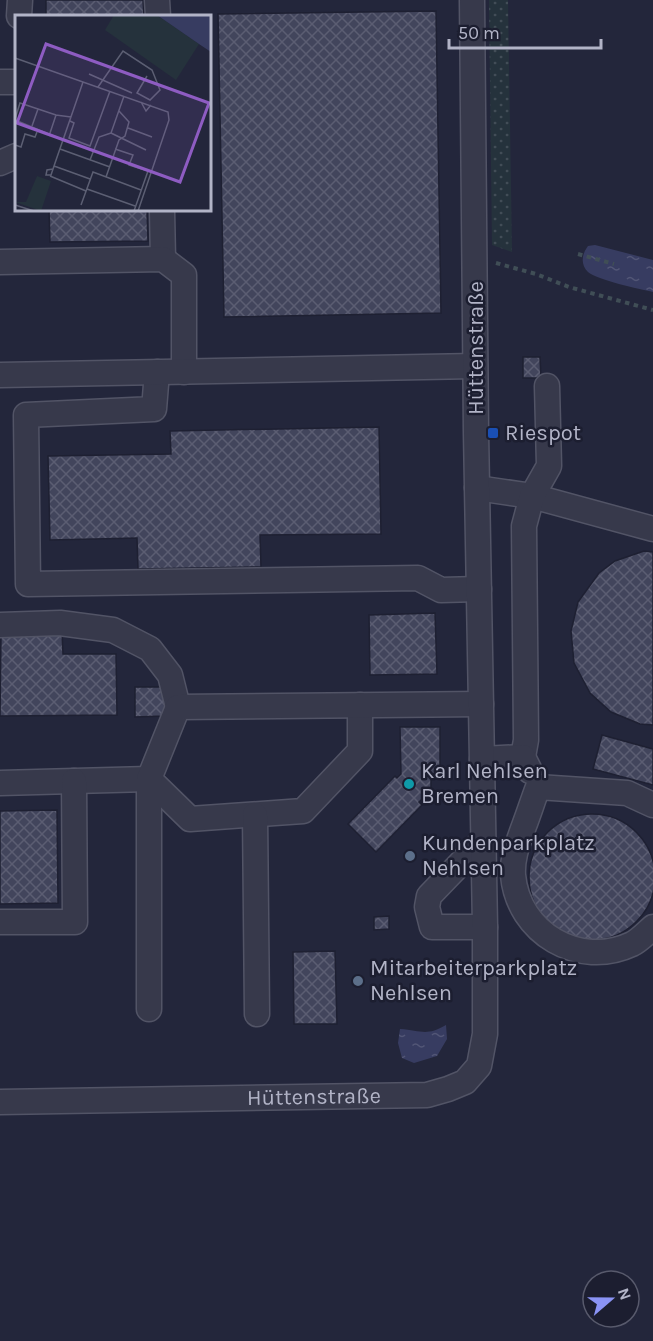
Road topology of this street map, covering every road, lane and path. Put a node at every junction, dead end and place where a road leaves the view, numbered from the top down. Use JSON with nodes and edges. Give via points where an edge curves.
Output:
{"nodes":[{"id":1,"x":20,"y":0,"type":"edge"},
{"id":2,"x":157,"y":0,"type":"edge"},
{"id":3,"x":472,"y":0,"type":"edge"},
{"id":4,"x":19,"y":15,"type":"edge"},
{"id":5,"x":158,"y":15,"type":"edge"},
{"id":6,"x":15,"y":156,"type":"edge"},
{"id":7,"x":0,"y":163,"type":"edge"},
{"id":8,"x":162,"y":212,"type":"edge"},
{"id":9,"x":578,"y":254,"type":"dead end"},
{"id":10,"x":475,"y":257,"type":"junction"},
{"id":11,"x":163,"y":259,"type":"junction"},
{"id":12,"x":0,"y":261,"type":"edge"},
{"id":13,"x":614,"y":264,"type":"dead end"},
{"id":14,"x":653,"y":310,"type":"edge"},
{"id":15,"x":475,"y":366,"type":"junction"},
{"id":16,"x":157,"y":372,"type":"junction"},
{"id":17,"x":184,"y":372,"type":"junction"},
{"id":18,"x":0,"y":375,"type":"edge"},
{"id":19,"x":547,"y":386,"type":"dead end"},
{"id":20,"x":477,"y":488,"type":"junction"},
{"id":21,"x":532,"y":496,"type":"junction"},
{"id":22,"x":653,"y":529,"type":"edge"},
{"id":23,"x":479,"y":589,"type":"junction"},
{"id":24,"x":0,"y":624,"type":"edge"},
{"id":25,"x":481,"y":704,"type":"junction"},
{"id":26,"x":360,"y":705,"type":"junction"},
{"id":27,"x":178,"y":707,"type":"junction"},
{"id":28,"x":523,"y":757,"type":"junction"},
{"id":29,"x":482,"y":759,"type":"junction"},
{"id":30,"x":149,"y":779,"type":"junction"},
{"id":31,"x":74,"y":781,"type":"junction"},
{"id":32,"x":0,"y":783,"type":"edge"},
{"id":33,"x":538,"y":787,"type":"junction"},
{"id":34,"x":653,"y":805,"type":"edge"},
{"id":35,"x":255,"y":815,"type":"junction"},
{"id":36,"x":483,"y":840,"type":"junction"},
{"id":37,"x":0,"y":922,"type":"edge"},
{"id":38,"x":485,"y":927,"type":"junction"},
{"id":39,"x":653,"y":927,"type":"edge"},
{"id":40,"x":149,"y":1009,"type":"dead end"},
{"id":41,"x":257,"y":1014,"type":"dead end"},
{"id":42,"x":0,"y":1102,"type":"edge"}],
"edges":[{"from":1,"to":4,"type":"street"},
{"from":2,"to":5,"type":"street"},
{"from":3,"to":10,"type":"street","name":"Hüttenstraße"},
{"from":6,"to":7,"type":"street"},
{"from":8,"to":11,"type":"street"},
{"from":9,"to":13,"type":"path"},
{"from":10,"to":14,"type":"path"},
{"from":10,"to":15,"type":"street","name":"Hüttenstraße"},
{"from":11,"to":12,"type":"street"},
{"from":11,"to":17,"type":"street","via":[[184,275]]},
{"from":15,"to":17,"type":"street"},
{"from":15,"to":20,"type":"street","name":"Hüttenstraße"},
{"from":16,"to":17,"type":"street"},
{"from":16,"to":18,"type":"street"},
{"from":16,"to":23,"type":"street","via":[[154,409],[26,415],[28,584],[418,578],[441,590]]},
{"from":19,"to":21,"type":"street","via":[[549,466]]},
{"from":20,"to":21,"type":"street"},
{"from":20,"to":23,"type":"street","name":"Hüttenstraße"},
{"from":21,"to":22,"type":"street"},
{"from":21,"to":28,"type":"street","via":[[524,526]]},
{"from":23,"to":25,"type":"street","name":"Hüttenstraße"},
{"from":24,"to":27,"type":"street","via":[[60,623],[113,630],[150,649],[171,675]]},
{"from":25,"to":26,"type":"street"},
{"from":25,"to":29,"type":"street","name":"Hüttenstraße"},
{"from":26,"to":27,"type":"street"},
{"from":26,"to":35,"type":"street","via":[[360,751],[303,811]]},
{"from":27,"to":30,"type":"street"},
{"from":28,"to":29,"type":"street"},
{"from":28,"to":33,"type":"street"},
{"from":29,"to":36,"type":"street","name":"Hüttenstraße"},
{"from":30,"to":31,"type":"street"},
{"from":30,"to":35,"type":"street","via":[[190,819]]},
{"from":30,"to":40,"type":"street"},
{"from":31,"to":32,"type":"street"},
{"from":31,"to":37,"type":"street","via":[[75,922]]},
{"from":33,"to":34,"type":"street","via":[[627,793]]},
{"from":33,"to":39,"type":"street","via":[[513,858],[515,888],[532,922],[559,944],[587,952],[616,950],[632,944]]},
{"from":35,"to":41,"type":"street"},
{"from":36,"to":38,"type":"street","name":"Hüttenstraße"},
{"from":36,"to":38,"type":"street","via":[[429,896],[427,907],[432,927]]},
{"from":38,"to":42,"type":"street","name":"Hüttenstraße","via":[[485,1034],[479,1066],[465,1082],[448,1089],[427,1095]]}]}
